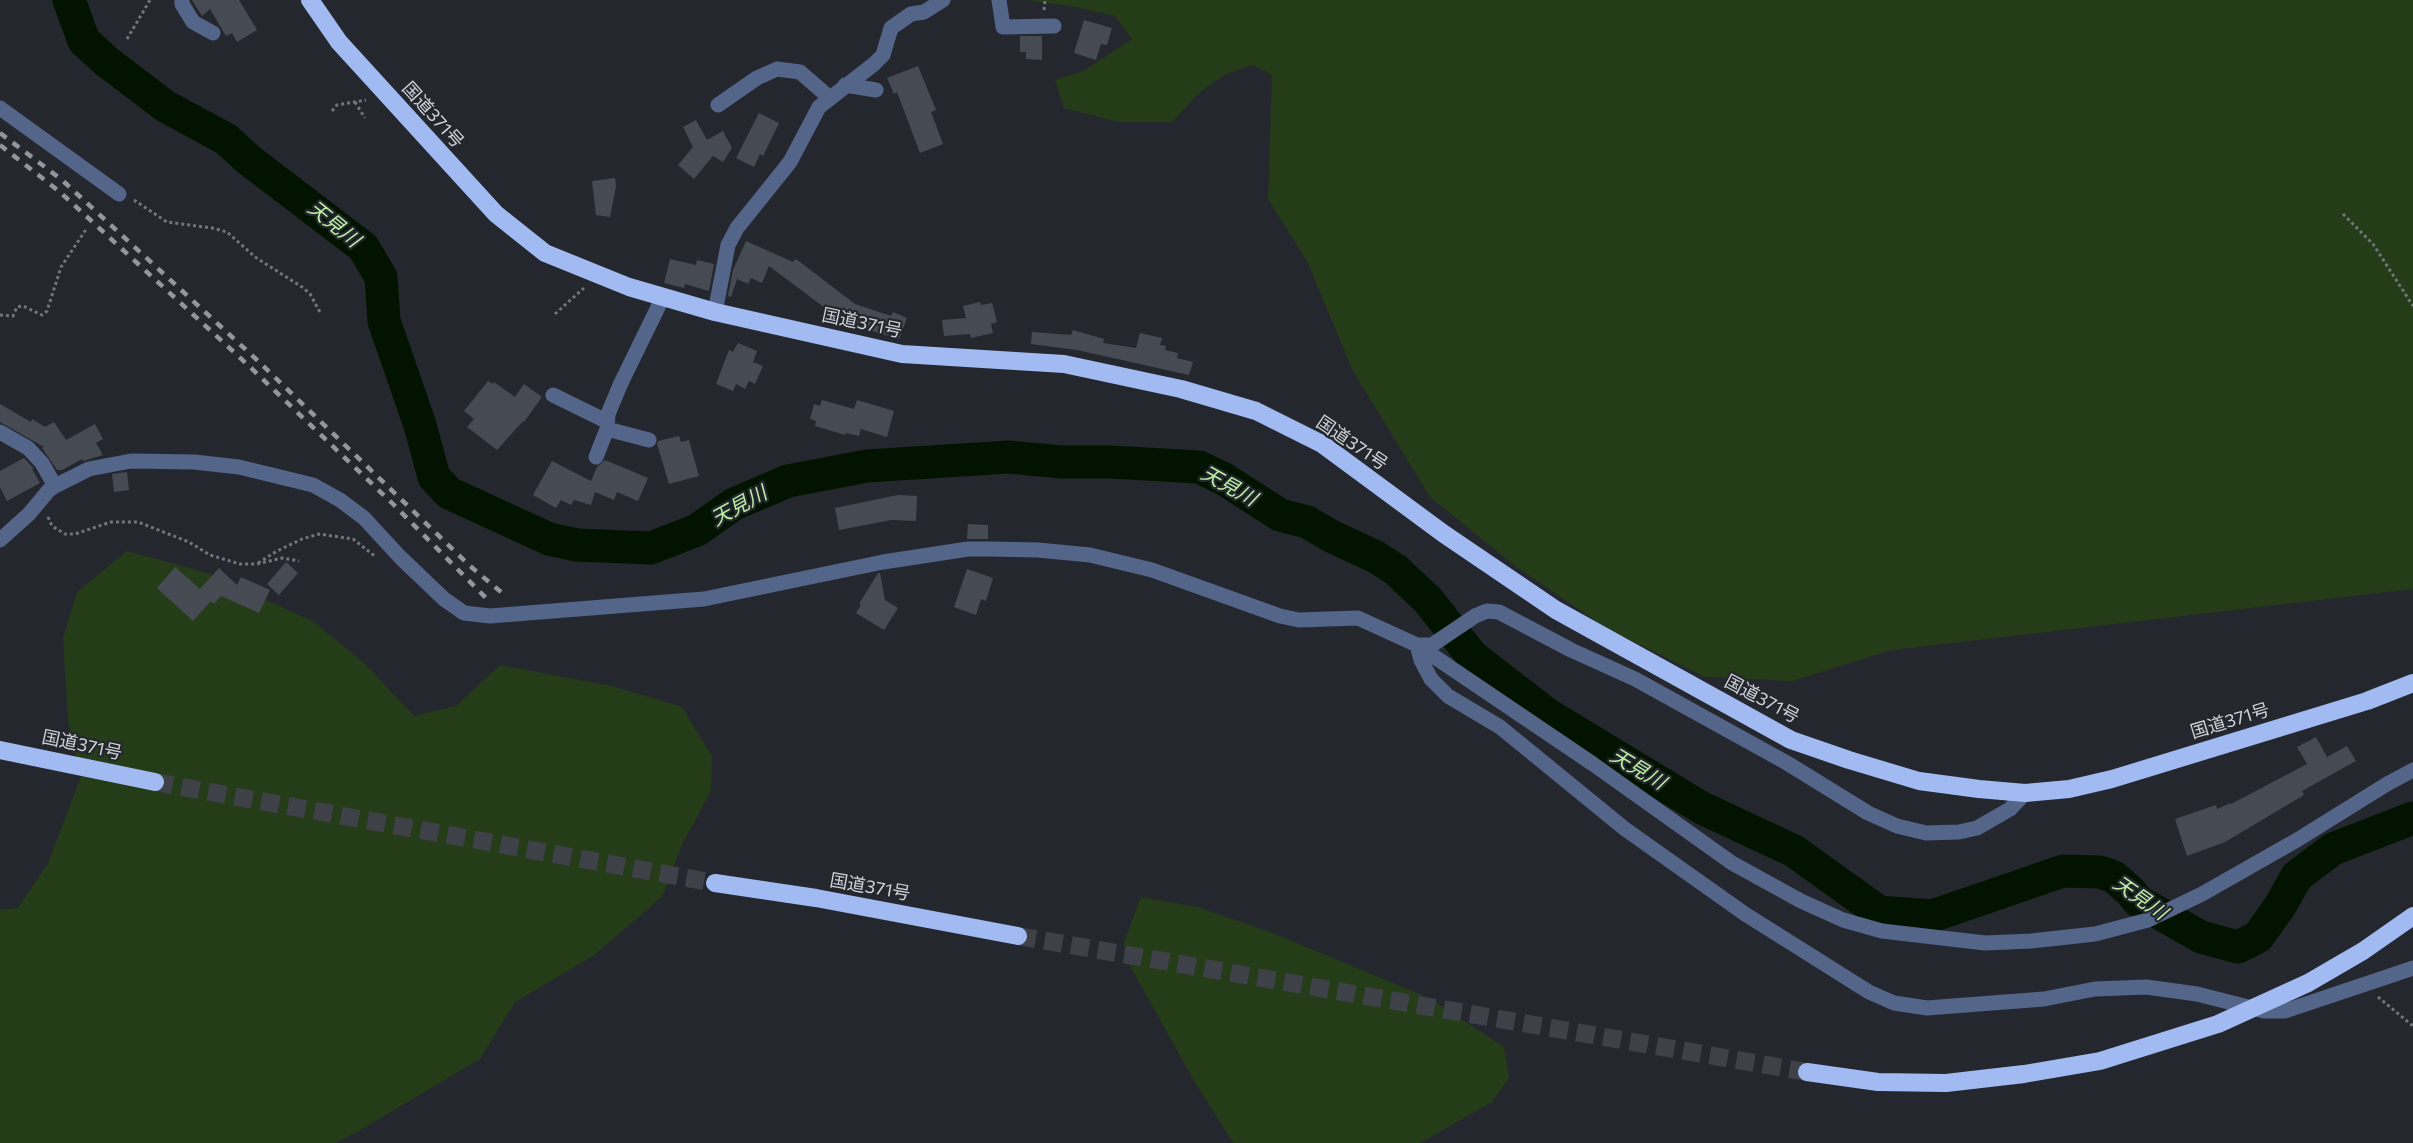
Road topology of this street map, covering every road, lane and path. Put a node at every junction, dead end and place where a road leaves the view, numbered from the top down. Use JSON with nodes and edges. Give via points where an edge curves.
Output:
{"nodes":[{"id":1,"x":150,"y":0,"type":"edge"},
{"id":2,"x":182,"y":0,"type":"edge"},
{"id":3,"x":310,"y":0,"type":"edge"},
{"id":4,"x":943,"y":0,"type":"edge"},
{"id":5,"x":999,"y":0,"type":"edge"},
{"id":6,"x":1054,"y":26,"type":"dead end"},
{"id":7,"x":213,"y":33,"type":"dead end"},
{"id":8,"x":127,"y":39,"type":"dead end"},
{"id":9,"x":845,"y":85,"type":"junction"},
{"id":10,"x":876,"y":90,"type":"dead end"},
{"id":11,"x":386,"y":95,"type":"junction"},
{"id":12,"x":830,"y":98,"type":"junction"},
{"id":13,"x":355,"y":101,"type":"junction"},
{"id":14,"x":718,"y":105,"type":"dead end"},
{"id":15,"x":0,"y":108,"type":"edge"},
{"id":16,"x":332,"y":111,"type":"dead end"},
{"id":17,"x":365,"y":118,"type":"dead end"},
{"id":18,"x":125,"y":196,"type":"joint"},
{"id":19,"x":2343,"y":214,"type":"dead end"},
{"id":20,"x":87,"y":228,"type":"dead end"},
{"id":21,"x":584,"y":288,"type":"dead end"},
{"id":22,"x":663,"y":297,"type":"junction"},
{"id":23,"x":2413,"y":306,"type":"edge"},
{"id":24,"x":715,"y":312,"type":"junction"},
{"id":25,"x":321,"y":314,"type":"dead end"},
{"id":26,"x":555,"y":314,"type":"dead end"},
{"id":27,"x":0,"y":315,"type":"edge"},
{"id":28,"x":553,"y":395,"type":"dead end"},
{"id":29,"x":606,"y":425,"type":"junction"},
{"id":30,"x":0,"y":432,"type":"edge"},
{"id":31,"x":649,"y":440,"type":"dead end"},
{"id":32,"x":596,"y":457,"type":"dead end"},
{"id":33,"x":55,"y":486,"type":"junction"},
{"id":34,"x":0,"y":540,"type":"edge"},
{"id":35,"x":377,"y":558,"type":"dead end"},
{"id":36,"x":299,"y":561,"type":"dead end"},
{"id":37,"x":257,"y":564,"type":"junction"},
{"id":38,"x":1416,"y":645,"type":"junction"},
{"id":39,"x":2413,"y":683,"type":"edge"},
{"id":40,"x":0,"y":750,"type":"edge"},
{"id":41,"x":2413,"y":770,"type":"edge"},
{"id":42,"x":155,"y":782,"type":"tunnel mouth"},
{"id":43,"x":2025,"y":793,"type":"junction"},
{"id":44,"x":715,"y":883,"type":"tunnel mouth"},
{"id":45,"x":2413,"y":916,"type":"edge"},
{"id":46,"x":1018,"y":936,"type":"tunnel mouth"},
{"id":47,"x":2413,"y":968,"type":"edge"},
{"id":48,"x":2374,"y":994,"type":"dead end"},
{"id":49,"x":2413,"y":1026,"type":"edge"},
{"id":50,"x":1807,"y":1072,"type":"tunnel mouth"}],
"edges":[{"from":1,"to":8,"type":"path"},
{"from":2,"to":7,"type":"street","via":[[193,22]]},
{"from":3,"to":11,"type":"highway","name":"国道371号","via":[[339,42]]},
{"from":4,"to":9,"type":"street","via":[[891,28],[883,55]]},
{"from":5,"to":6,"type":"street","via":[[1003,27]]},
{"from":9,"to":10,"type":"street"},
{"from":9,"to":12,"type":"street"},
{"from":11,"to":13,"type":"path"},
{"from":11,"to":22,"type":"highway","name":"国道371号","via":[[496,214],[545,253]]},
{"from":12,"to":14,"type":"street","via":[[800,72],[777,69]]},
{"from":12,"to":24,"type":"street","via":[[819,107],[789,162],[732,236],[723,262]]},
{"from":13,"to":16,"type":"path","via":[[337,105]]},
{"from":13,"to":17,"type":"path"},
{"from":15,"to":18,"type":"street"},
{"from":18,"to":25,"type":"path","via":[[167,222],[227,232],[267,266],[303,287]]},
{"from":19,"to":23,"type":"path","via":[[2373,244]]},
{"from":20,"to":27,"type":"path","via":[[61,267],[47,311],[42,315],[23,306],[17,307],[13,316]]},
{"from":21,"to":26,"type":"path"},
{"from":22,"to":24,"type":"highway","name":"国道371号"},
{"from":22,"to":29,"type":"street","via":[[621,383]]},
{"from":24,"to":43,"type":"highway","name":"国道371号","via":[[902,354],[1064,364],[1181,389],[1256,411],[1322,444],[1556,610],[1791,740],[1919,781]]},
{"from":28,"to":29,"type":"street"},
{"from":29,"to":31,"type":"street"},
{"from":29,"to":32,"type":"street"},
{"from":30,"to":33,"type":"street","via":[[28,447]]},
{"from":33,"to":34,"type":"street"},
{"from":33,"to":37,"type":"path","via":[[48,518],[63,533],[75,534],[111,522],[138,522],[189,542],[210,555],[240,564]]},
{"from":33,"to":38,"type":"street","via":[[89,469],[130,460],[239,467],[313,485],[364,519],[444,599],[464,613],[490,616],[704,599],[825,573],[968,549],[1038,550],[1090,555],[1152,570],[1299,620],[1358,618]]},
{"from":35,"to":37,"type":"path","via":[[353,539],[319,534],[276,551]]},
{"from":36,"to":37,"type":"path","via":[[282,558]]},
{"from":38,"to":41,"type":"street","via":[[1732,863],[1801,901],[1843,920],[1882,931],[1986,943],[2074,936],[2148,920],[2297,840]]},
{"from":38,"to":43,"type":"street","via":[[1432,645],[1475,616],[1499,612],[1635,679],[1897,826],[1926,833],[1977,828],[2010,809]]},
{"from":38,"to":47,"type":"street","via":[[1431,679],[1448,696],[1500,727],[1625,829],[1745,914],[1869,992],[1894,1003],[1927,1008],[2044,999],[2095,988],[2146,987],[2197,994],[2264,1011],[2285,1011]]},
{"from":39,"to":43,"type":"highway","name":"国道371号","via":[[2367,701],[2112,779],[2069,789]]},
{"from":40,"to":42,"type":"highway","name":"国道371号"},
{"from":44,"to":46,"type":"highway","name":"国道371号"},
{"from":45,"to":50,"type":"highway","via":[[2363,951],[2218,1024],[2100,1061],[1946,1083],[1889,1082]]},
{"from":48,"to":49,"type":"path"}]}
